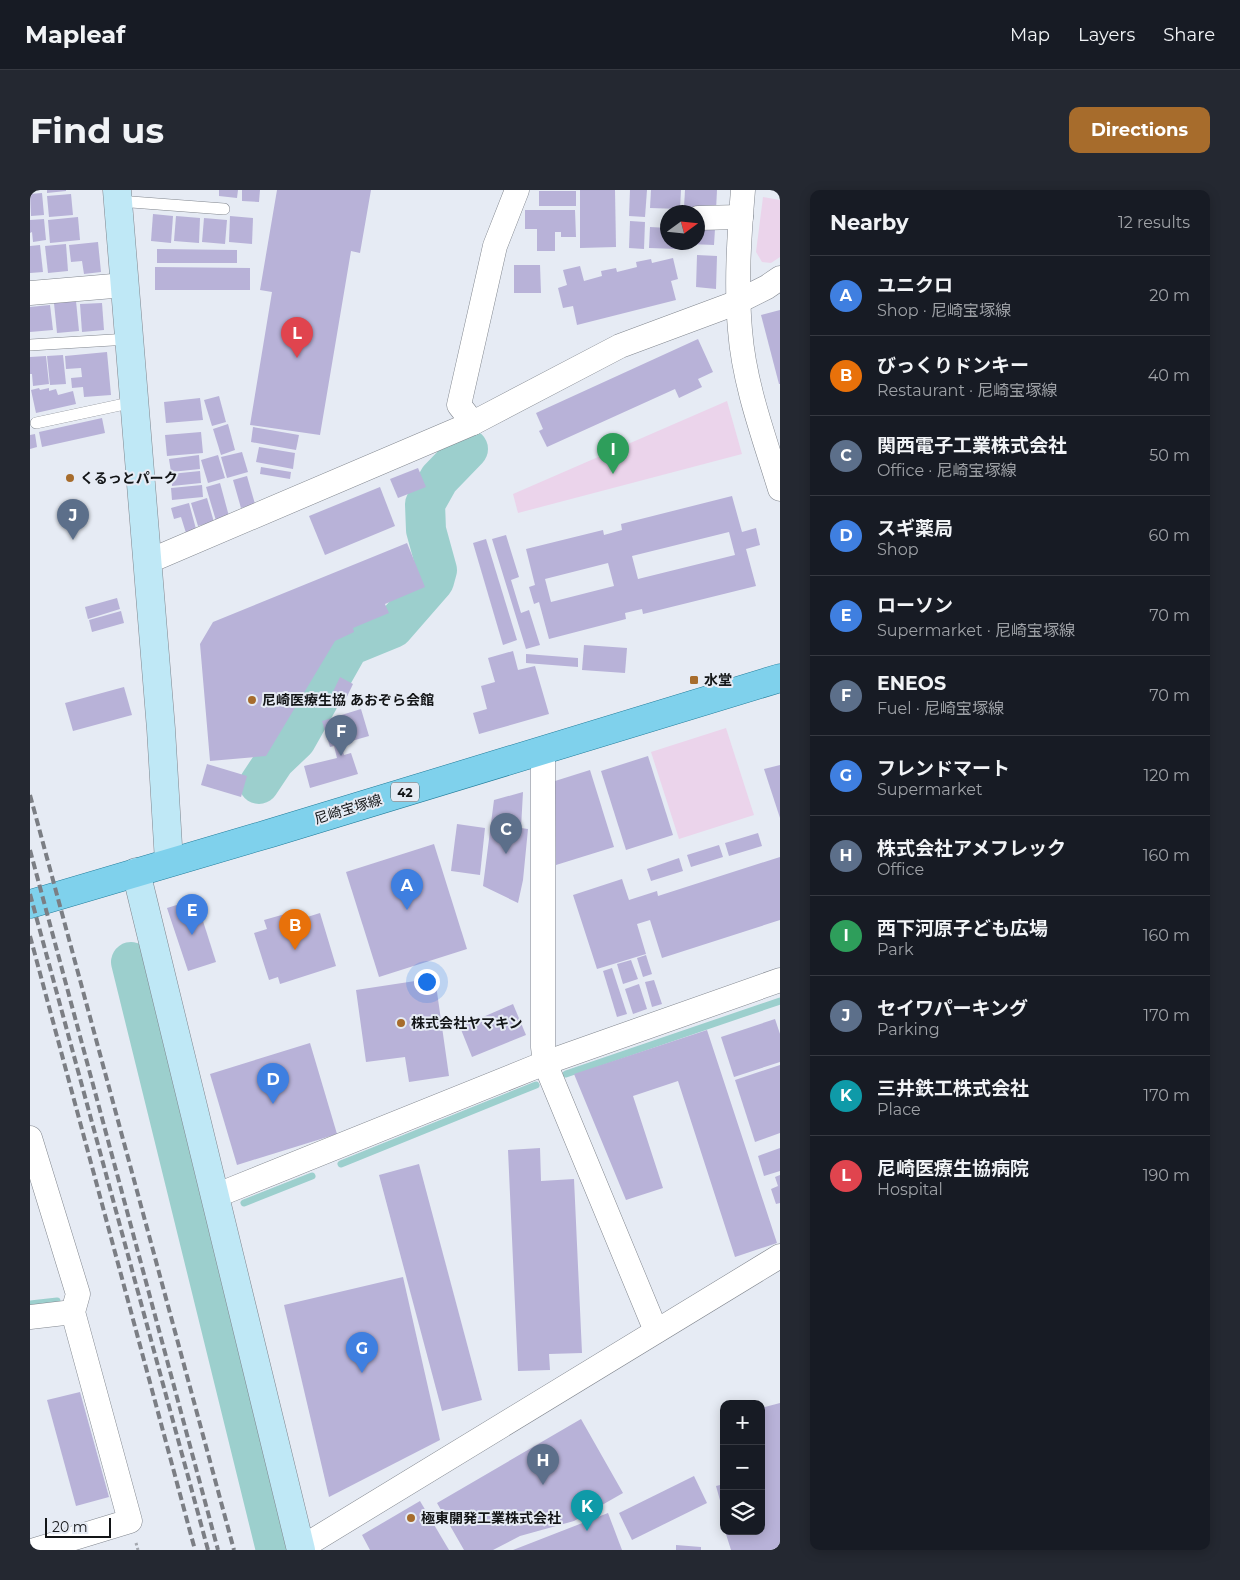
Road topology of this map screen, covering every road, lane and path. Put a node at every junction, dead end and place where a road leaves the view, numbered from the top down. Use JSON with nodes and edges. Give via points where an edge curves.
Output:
{"nodes":[{"id":1,"x":517,"y":190,"type":"edge"},
{"id":2,"x":743,"y":190,"type":"edge"},
{"id":3,"x":118,"y":196,"type":"edge"},
{"id":4,"x":224,"y":209,"type":"dead end"},
{"id":5,"x":741,"y":217,"type":"junction"},
{"id":6,"x":705,"y":218,"type":"edge"},
{"id":7,"x":780,"y":278,"type":"edge"},
{"id":8,"x":125,"y":285,"type":"junction"},
{"id":9,"x":30,"y":293,"type":"edge"},
{"id":10,"x":740,"y":301,"type":"junction"},
{"id":11,"x":129,"y":338,"type":"junction"},
{"id":12,"x":30,"y":345,"type":"edge"},
{"id":13,"x":134,"y":402,"type":"junction"},
{"id":14,"x":36,"y":423,"type":"dead end"},
{"id":15,"x":473,"y":423,"type":"junction"},
{"id":16,"x":780,"y":488,"type":"edge"},
{"id":17,"x":147,"y":562,"type":"junction"},
{"id":18,"x":780,"y":678,"type":"edge"},
{"id":19,"x":543,"y":750,"type":"junction"},
{"id":20,"x":169,"y":862,"type":"junction"},
{"id":21,"x":136,"y":872,"type":"junction"},
{"id":22,"x":30,"y":904,"type":"edge"},
{"id":23,"x":780,"y":980,"type":"edge"},
{"id":24,"x":545,"y":1064,"type":"junction"},
{"id":25,"x":30,"y":1138,"type":"edge"},
{"id":26,"x":215,"y":1196,"type":"junction"},
{"id":27,"x":780,"y":1256,"type":"edge"},
{"id":28,"x":73,"y":1312,"type":"junction"},
{"id":29,"x":30,"y":1318,"type":"edge"},
{"id":30,"x":656,"y":1331,"type":"junction"},
{"id":31,"x":301,"y":1549,"type":"edge"},
{"id":32,"x":35,"y":1550,"type":"edge"}],
"edges":[{"from":1,"to":15,"type":"street","via":[[495,246],[459,405]]},
{"from":2,"to":5,"type":"street"},
{"from":3,"to":4,"type":"lane"},
{"from":3,"to":8,"type":"street"},
{"from":5,"to":6,"type":"street"},
{"from":5,"to":10,"type":"street","via":[[738,252]]},
{"from":7,"to":10,"type":"street"},
{"from":8,"to":9,"type":"street"},
{"from":8,"to":11,"type":"street"},
{"from":10,"to":15,"type":"street","via":[[620,346]]},
{"from":10,"to":16,"type":"street","via":[[740,330],[746,367]]},
{"from":11,"to":12,"type":"lane"},
{"from":11,"to":13,"type":"street"},
{"from":13,"to":14,"type":"lane"},
{"from":13,"to":17,"type":"street"},
{"from":15,"to":17,"type":"street"},
{"from":17,"to":20,"type":"street"},
{"from":18,"to":19,"type":"main road","name":"尼崎宝塚線","number":"42"},
{"from":19,"to":20,"type":"main road","name":"尼崎宝塚線","number":"42"},
{"from":19,"to":24,"type":"street"},
{"from":20,"to":21,"type":"main road","name":"尼崎宝塚線","number":"42"},
{"from":21,"to":22,"type":"main road","name":"尼崎宝塚線","number":"42"},
{"from":21,"to":26,"type":"street"},
{"from":23,"to":24,"type":"street"},
{"from":24,"to":26,"type":"street"},
{"from":24,"to":30,"type":"street"},
{"from":25,"to":28,"type":"street","via":[[78,1294]]},
{"from":26,"to":31,"type":"street"},
{"from":27,"to":30,"type":"street"},
{"from":28,"to":29,"type":"street"},
{"from":28,"to":32,"type":"street","via":[[130,1521]]},
{"from":30,"to":31,"type":"street"}]}
